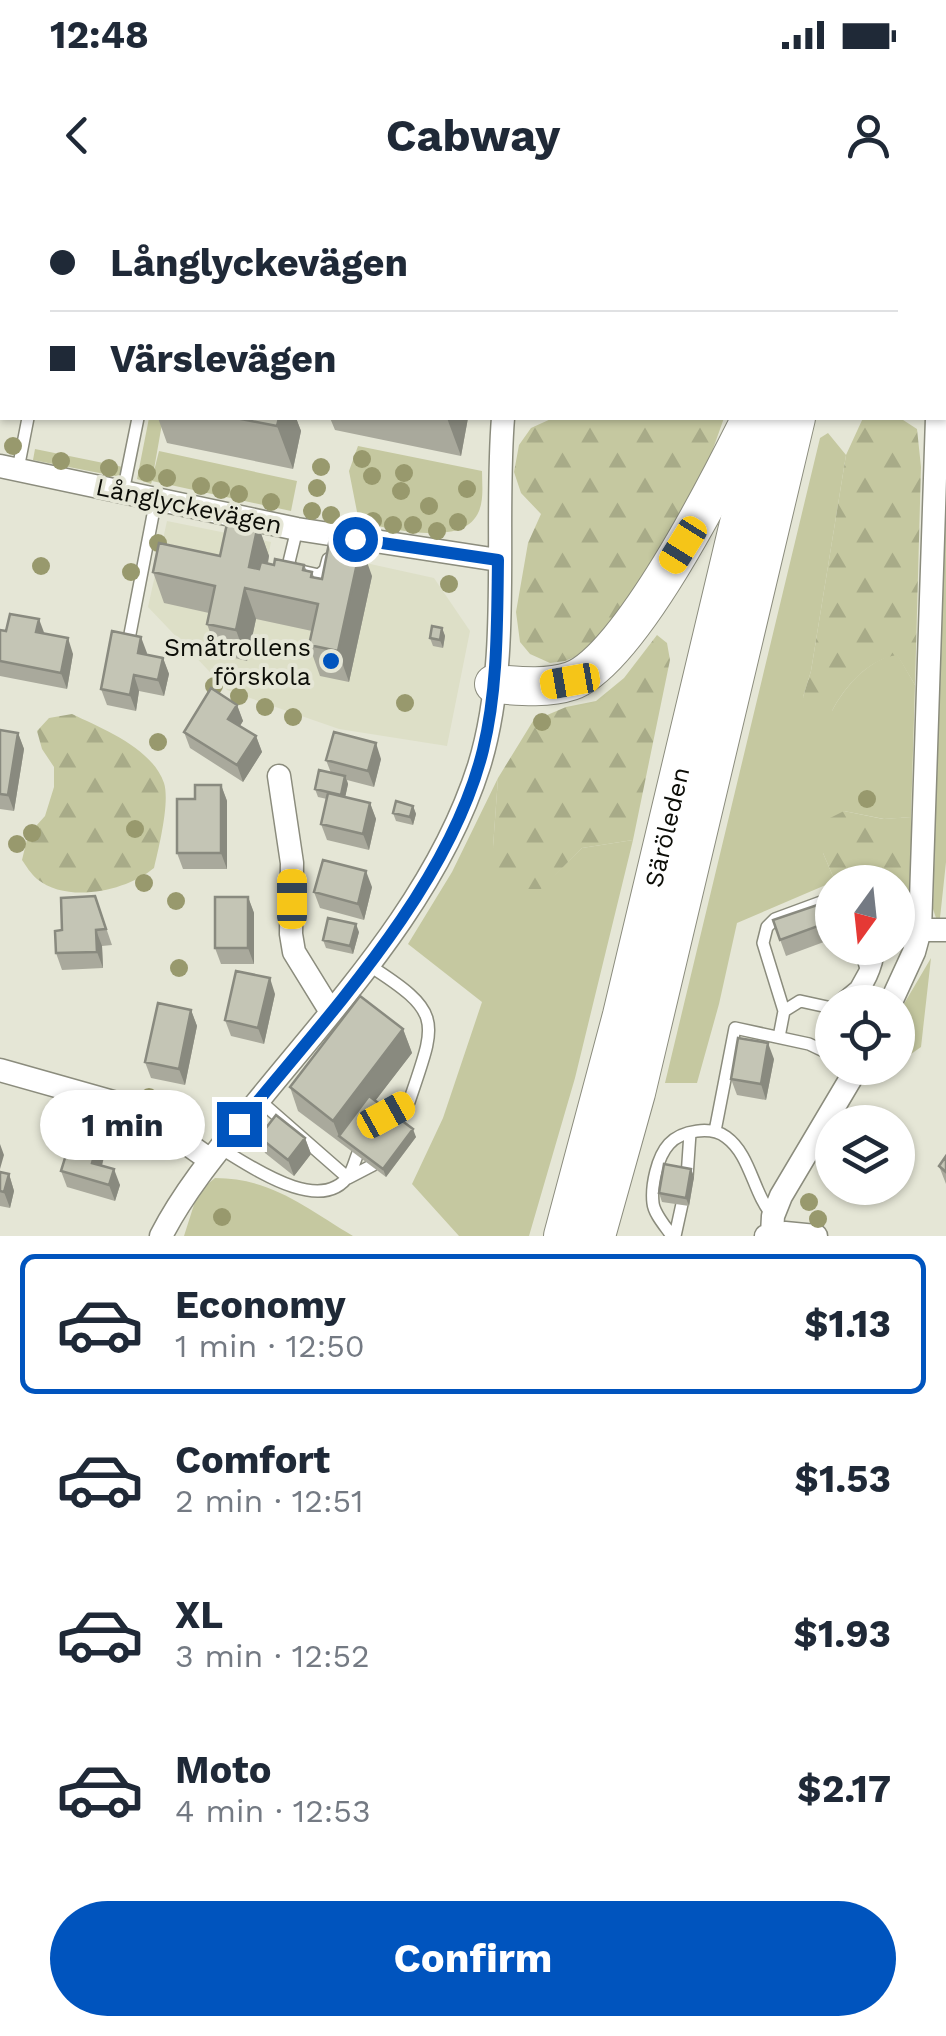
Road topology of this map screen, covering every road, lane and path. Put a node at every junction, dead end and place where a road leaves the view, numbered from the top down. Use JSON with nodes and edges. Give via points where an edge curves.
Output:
{"nodes":[{"id":1,"x":27,"y":420,"type":"edge"},
{"id":2,"x":138,"y":420,"type":"edge"},
{"id":3,"x":503,"y":420,"type":"edge"},
{"id":4,"x":751,"y":420,"type":"edge"},
{"id":5,"x":764,"y":420,"type":"edge"},
{"id":6,"x":796,"y":420,"type":"edge"},
{"id":7,"x":937,"y":420,"type":"edge"},
{"id":8,"x":9,"y":468,"type":"edge"},
{"id":9,"x":123,"y":492,"type":"junction"},
{"id":10,"x":156,"y":499,"type":"junction"},
{"id":11,"x":296,"y":529,"type":"junction"},
{"id":12,"x":334,"y":535,"type":"junction"},
{"id":13,"x":498,"y":560,"type":"junction"},
{"id":14,"x":130,"y":634,"type":"edge"},
{"id":15,"x":494,"y":684,"type":"junction"},
{"id":16,"x":279,"y":776,"type":"dead end"},
{"id":17,"x":815,"y":904,"type":"edge"},
{"id":18,"x":920,"y":930,"type":"junction"},
{"id":19,"x":946,"y":930,"type":"edge"},
{"id":20,"x":370,"y":966,"type":"junction"},
{"id":21,"x":899,"y":985,"type":"edge"},
{"id":22,"x":815,"y":1003,"type":"edge"},
{"id":23,"x":784,"y":1011,"type":"junction"},
{"id":24,"x":330,"y":1012,"type":"junction"},
{"id":25,"x":779,"y":1036,"type":"junction"},
{"id":26,"x":815,"y":1047,"type":"edge"},
{"id":27,"x":0,"y":1070,"type":"edge"},
{"id":28,"x":845,"y":1085,"type":"edge"},
{"id":29,"x":259,"y":1100,"type":"junction"},
{"id":30,"x":386,"y":1115,"type":"edge"},
{"id":31,"x":715,"y":1131,"type":"junction"},
{"id":32,"x":690,"y":1133,"type":"junction"},
{"id":33,"x":358,"y":1153,"type":"edge"},
{"id":34,"x":215,"y":1154,"type":"junction"},
{"id":35,"x":374,"y":1165,"type":"edge"},
{"id":36,"x":688,"y":1176,"type":"edge"},
{"id":37,"x":348,"y":1178,"type":"junction"},
{"id":38,"x":682,"y":1204,"type":"edge"},
{"id":39,"x":770,"y":1229,"type":"edge"},
{"id":40,"x":161,"y":1236,"type":"edge"},
{"id":41,"x":563,"y":1236,"type":"edge"},
{"id":42,"x":596,"y":1236,"type":"edge"},
{"id":43,"x":673,"y":1236,"type":"edge"},
{"id":44,"x":816,"y":1236,"type":"edge"}],
"edges":[{"from":1,"to":8,"type":"lane"},
{"from":2,"to":9,"type":"lane"},
{"from":3,"to":13,"type":"street"},
{"from":4,"to":15,"type":"main road","via":[[683,545],[607,658],[570,681]]},
{"from":5,"to":41,"type":"main road","name":"Säröleden"},
{"from":6,"to":42,"type":"main road","name":"Säröleden"},
{"from":7,"to":18,"type":"street"},
{"from":8,"to":9,"type":"street","name":"Långlyckevägen"},
{"from":9,"to":10,"type":"street","name":"Långlyckevägen"},
{"from":10,"to":11,"type":"street","name":"Långlyckevägen"},
{"from":10,"to":14,"type":"lane"},
{"from":11,"to":12,"type":"street","name":"Långlyckevägen"},
{"from":11,"to":12,"type":"lane","via":[[292,569],[319,574],[326,570]]},
{"from":12,"to":13,"type":"street","name":"Långlyckevägen"},
{"from":13,"to":15,"type":"street"},
{"from":15,"to":20,"type":"street","via":[[480,759],[456,820]]},
{"from":16,"to":24,"type":"street","via":[[292,863],[294,952]]},
{"from":17,"to":23,"type":"lane","via":[[767,927],[763,943]]},
{"from":18,"to":19,"type":"street"},
{"from":18,"to":21,"type":"street"},
{"from":20,"to":24,"type":"street"},
{"from":20,"to":30,"type":"lane","via":[[413,994],[430,1026],[408,1108]]},
{"from":22,"to":23,"type":"lane","via":[[800,1001]]},
{"from":23,"to":25,"type":"lane"},
{"from":24,"to":29,"type":"street"},
{"from":25,"to":26,"type":"lane"},
{"from":25,"to":31,"type":"lane","via":[[735,1028]]},
{"from":27,"to":34,"type":"street","via":[[138,1109]]},
{"from":28,"to":39,"type":"street","via":[[781,1196]]},
{"from":29,"to":34,"type":"street"},
{"from":29,"to":37,"type":"lane"},
{"from":31,"to":32,"type":"lane"},
{"from":31,"to":39,"type":"lane","via":[[739,1152]]},
{"from":32,"to":36,"type":"lane"},
{"from":32,"to":43,"type":"lane","via":[[669,1144],[655,1178],[652,1206]]},
{"from":33,"to":37,"type":"lane"},
{"from":34,"to":37,"type":"lane","via":[[306,1192],[327,1191]]},
{"from":34,"to":40,"type":"street"},
{"from":35,"to":37,"type":"lane"},
{"from":38,"to":43,"type":"lane"},
{"from":39,"to":44,"type":"street"}]}
